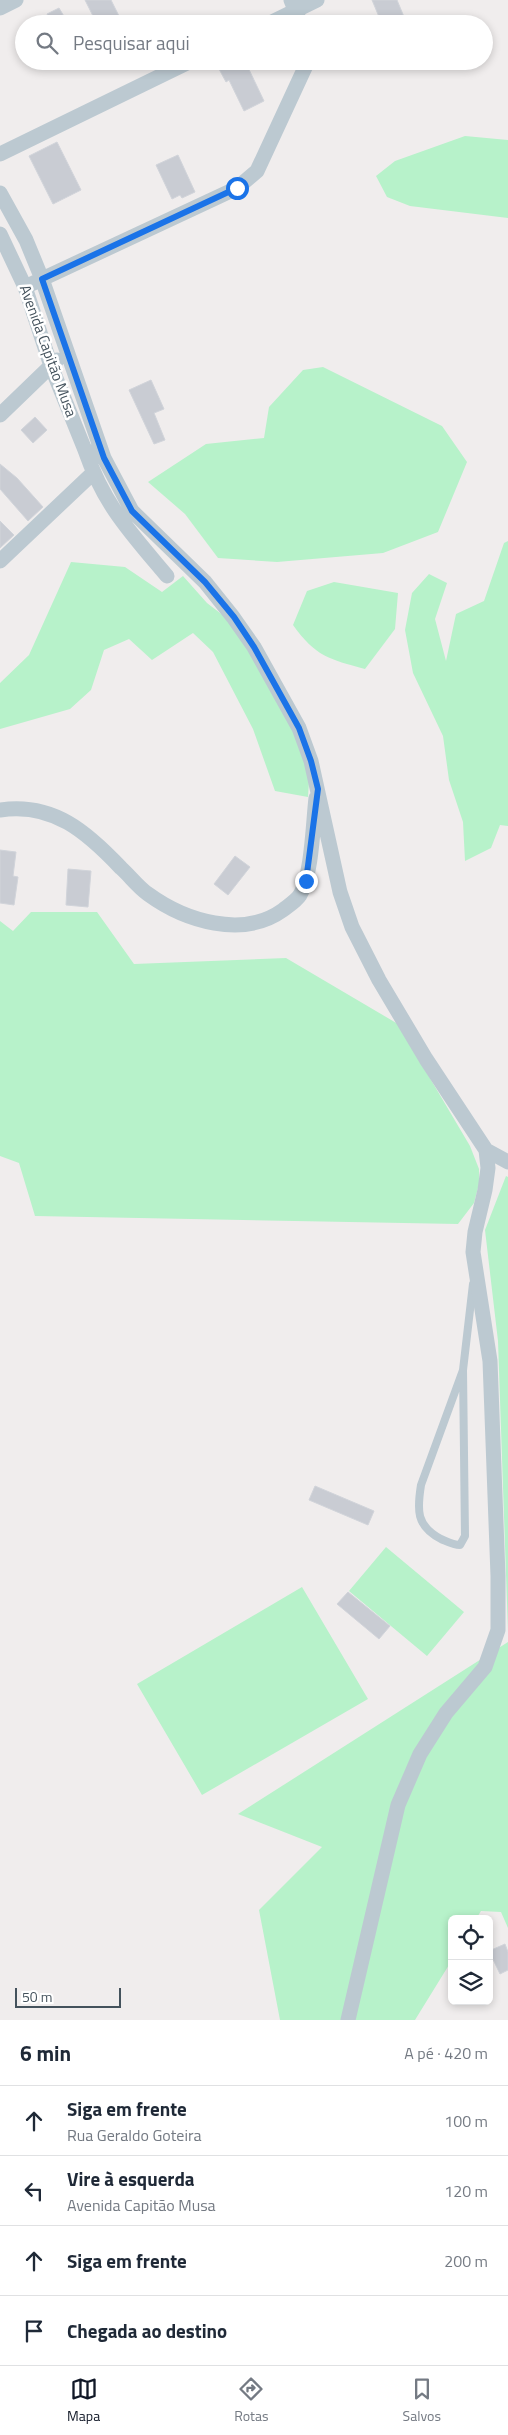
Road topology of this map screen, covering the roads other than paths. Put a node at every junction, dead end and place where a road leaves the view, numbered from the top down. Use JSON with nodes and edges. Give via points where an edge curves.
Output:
{"nodes":[{"id":1,"x":16,"y":0,"type":"edge"},
{"id":2,"x":318,"y":0,"type":"edge"},
{"id":3,"x":0,"y":8,"type":"edge"},
{"id":4,"x":296,"y":11,"type":"edge"},
{"id":5,"x":173,"y":70,"type":"edge"},
{"id":6,"x":304,"y":70,"type":"edge"},
{"id":7,"x":0,"y":154,"type":"edge"},
{"id":8,"x":0,"y":193,"type":"edge"},
{"id":9,"x":0,"y":234,"type":"edge"},
{"id":10,"x":26,"y":240,"type":"junction"},
{"id":11,"x":5,"y":256,"type":"edge"},
{"id":12,"x":42,"y":279,"type":"junction"},
{"id":13,"x":25,"y":287,"type":"junction"},
{"id":14,"x":67,"y":350,"type":"junction"},
{"id":15,"x":51,"y":366,"type":"junction"},
{"id":16,"x":0,"y":414,"type":"edge"},
{"id":17,"x":85,"y":450,"type":"junction"},
{"id":18,"x":104,"y":458,"type":"junction"},
{"id":19,"x":93,"y":473,"type":"junction"},
{"id":20,"x":0,"y":561,"type":"edge"},
{"id":21,"x":167,"y":576,"type":"dead end"},
{"id":22,"x":318,"y":789,"type":"junction"},
{"id":23,"x":0,"y":810,"type":"edge"},
{"id":24,"x":486,"y":1150,"type":"junction"},
{"id":25,"x":508,"y":1162,"type":"edge"},
{"id":26,"x":474,"y":1269,"type":"junction"},
{"id":27,"x":464,"y":1370,"type":"junction"},
{"id":28,"x":348,"y":2020,"type":"edge"}],
"edges":[{"from":1,"to":3,"type":"street"},
{"from":2,"to":4,"type":"street"},
{"from":5,"to":7,"type":"street"},
{"from":6,"to":12,"type":"street","via":[[250,178],[237,188]]},
{"from":8,"to":10,"type":"street","name":"Avenida Capitão Musa"},
{"from":9,"to":11,"type":"street","name":"Avenida Capitão Musa"},
{"from":10,"to":11,"type":"street"},
{"from":10,"to":12,"type":"street","name":"Avenida Capitão Musa"},
{"from":11,"to":13,"type":"street","name":"Avenida Capitão Musa"},
{"from":12,"to":13,"type":"street"},
{"from":12,"to":14,"type":"street","name":"Avenida Capitão Musa"},
{"from":13,"to":15,"type":"street","name":"Avenida Capitão Musa"},
{"from":14,"to":15,"type":"street"},
{"from":14,"to":18,"type":"street","name":"Avenida Capitão Musa"},
{"from":15,"to":16,"type":"street"},
{"from":15,"to":17,"type":"street","name":"Avenida Capitão Musa"},
{"from":17,"to":18,"type":"street"},
{"from":17,"to":19,"type":"street","name":"Avenida Capitão Musa"},
{"from":18,"to":22,"type":"street","name":"Avenida Capitão Musa","via":[[132,511],[205,582],[254,647],[299,728]]},
{"from":19,"to":20,"type":"street"},
{"from":19,"to":21,"type":"street","name":"Avenida Capitão Musa","via":[[109,505]]},
{"from":22,"to":23,"type":"street","via":[[306,881],[299,896],[269,920],[242,924],[207,922],[174,910],[147,894],[88,834],[53,814],[11,808]]},
{"from":22,"to":24,"type":"street","name":"Avenida Capitão Musa","via":[[340,892],[352,926],[379,980]]},
{"from":24,"to":25,"type":"street"},
{"from":24,"to":26,"type":"street","via":[[488,1168],[475,1232]]},
{"from":26,"to":27,"type":"lane"},
{"from":26,"to":28,"type":"street","via":[[490,1362],[498,1630],[485,1667],[446,1713],[420,1754],[398,1805]]},
{"from":27,"to":27,"type":"lane","via":[[421,1485],[418,1502],[420,1517],[431,1534],[454,1545],[460,1545],[465,1536]]}]}
